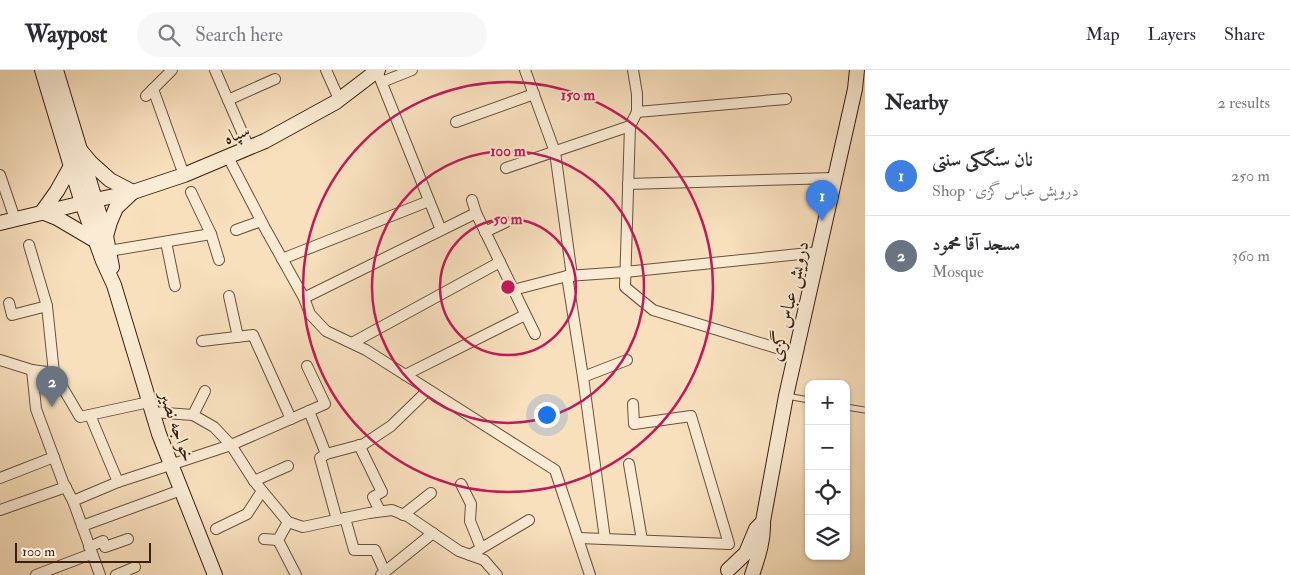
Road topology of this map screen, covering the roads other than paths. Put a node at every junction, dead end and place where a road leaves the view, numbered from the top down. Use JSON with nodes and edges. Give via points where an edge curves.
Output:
{"nodes":[{"id":1,"x":42,"y":70,"type":"edge"},
{"id":2,"x":56,"y":70,"type":"edge"},
{"id":3,"x":215,"y":70,"type":"edge"},
{"id":4,"x":326,"y":70,"type":"edge"},
{"id":5,"x":412,"y":70,"type":"edge"},
{"id":6,"x":525,"y":70,"type":"edge"},
{"id":7,"x":633,"y":70,"type":"edge"},
{"id":8,"x":857,"y":70,"type":"edge"},
{"id":9,"x":864,"y":70,"type":"edge"},
{"id":10,"x":169,"y":71,"type":"edge"},
{"id":11,"x":379,"y":74,"type":"edge"},
{"id":12,"x":275,"y":79,"type":"dead end"},
{"id":13,"x":855,"y":89,"type":"junction"},
{"id":14,"x":534,"y":94,"type":"junction"},
{"id":15,"x":786,"y":99,"type":"dead end"},
{"id":16,"x":228,"y":100,"type":"junction"},
{"id":17,"x":339,"y":100,"type":"junction"},
{"id":18,"x":637,"y":112,"type":"junction"},
{"id":19,"x":456,"y":122,"type":"dead end"},
{"id":20,"x":630,"y":126,"type":"junction"},
{"id":21,"x":249,"y":148,"type":"junction"},
{"id":22,"x":79,"y":149,"type":"junction"},
{"id":23,"x":555,"y":152,"type":"junction"},
{"id":24,"x":228,"y":156,"type":"junction"},
{"id":25,"x":71,"y":166,"type":"junction"},
{"id":26,"x":506,"y":168,"type":"dead end"},
{"id":27,"x":0,"y":175,"type":"edge"},
{"id":28,"x":184,"y":175,"type":"junction"},
{"id":29,"x":835,"y":178,"type":"junction"},
{"id":30,"x":628,"y":184,"type":"junction"},
{"id":31,"x":133,"y":192,"type":"junction"},
{"id":32,"x":190,"y":192,"type":"dead end"},
{"id":33,"x":472,"y":200,"type":"dead end"},
{"id":34,"x":429,"y":201,"type":"junction"},
{"id":35,"x":88,"y":202,"type":"junction"},
{"id":36,"x":42,"y":212,"type":"junction"},
{"id":37,"x":476,"y":214,"type":"junction"},
{"id":38,"x":15,"y":219,"type":"junction"},
{"id":39,"x":261,"y":221,"type":"junction"},
{"id":40,"x":0,"y":222,"type":"edge"},
{"id":41,"x":506,"y":222,"type":"dead end"},
{"id":42,"x":236,"y":230,"type":"dead end"},
{"id":43,"x":441,"y":230,"type":"junction"},
{"id":44,"x":485,"y":232,"type":"junction"},
{"id":45,"x":211,"y":234,"type":"junction"},
{"id":46,"x":101,"y":238,"type":"junction"},
{"id":47,"x":166,"y":242,"type":"junction"},
{"id":48,"x":29,"y":245,"type":"dead end"},
{"id":49,"x":109,"y":251,"type":"junction"},
{"id":50,"x":819,"y":252,"type":"junction"},
{"id":51,"x":219,"y":260,"type":"dead end"},
{"id":52,"x":282,"y":260,"type":"junction"},
{"id":53,"x":500,"y":262,"type":"junction"},
{"id":54,"x":625,"y":272,"type":"junction"},
{"id":55,"x":570,"y":276,"type":"junction"},
{"id":56,"x":114,"y":285,"type":"junction"},
{"id":57,"x":174,"y":286,"type":"dead end"},
{"id":58,"x":513,"y":290,"type":"junction"},
{"id":59,"x":229,"y":296,"type":"dead end"},
{"id":60,"x":304,"y":298,"type":"junction"},
{"id":61,"x":9,"y":303,"type":"dead end"},
{"id":62,"x":47,"y":306,"type":"junction"},
{"id":63,"x":525,"y":315,"type":"junction"},
{"id":64,"x":535,"y":334,"type":"dead end"},
{"id":65,"x":238,"y":337,"type":"junction"},
{"id":66,"x":202,"y":341,"type":"dead end"},
{"id":67,"x":352,"y":343,"type":"junction"},
{"id":68,"x":796,"y":354,"type":"junction"},
{"id":69,"x":0,"y":360,"type":"edge"},
{"id":70,"x":627,"y":360,"type":"dead end"},
{"id":71,"x":307,"y":366,"type":"dead end"},
{"id":72,"x":32,"y":370,"type":"junction"},
{"id":73,"x":54,"y":373,"type":"junction"},
{"id":74,"x":405,"y":375,"type":"junction"},
{"id":75,"x":583,"y":377,"type":"junction"},
{"id":76,"x":428,"y":390,"type":"junction"},
{"id":77,"x":206,"y":391,"type":"dead end"},
{"id":78,"x":786,"y":396,"type":"junction"},
{"id":79,"x":805,"y":399,"type":"edge"},
{"id":80,"x":633,"y":404,"type":"dead end"},
{"id":81,"x":150,"y":407,"type":"junction"},
{"id":82,"x":850,"y":408,"type":"edge"},
{"id":83,"x":865,"y":410,"type":"edge"},
{"id":84,"x":309,"y":411,"type":"junction"},
{"id":85,"x":90,"y":415,"type":"junction"},
{"id":86,"x":193,"y":415,"type":"junction"},
{"id":87,"x":291,"y":419,"type":"junction"},
{"id":88,"x":231,"y":445,"type":"junction"},
{"id":89,"x":359,"y":445,"type":"junction"},
{"id":90,"x":326,"y":454,"type":"junction"},
{"id":91,"x":54,"y":457,"type":"junction"},
{"id":92,"x":629,"y":464,"type":"dead end"},
{"id":93,"x":171,"y":466,"type":"junction"},
{"id":94,"x":288,"y":466,"type":"dead end"},
{"id":95,"x":0,"y":478,"type":"edge"},
{"id":96,"x":254,"y":481,"type":"junction"},
{"id":97,"x":118,"y":482,"type":"junction"},
{"id":98,"x":461,"y":484,"type":"dead end"},
{"id":99,"x":66,"y":487,"type":"junction"},
{"id":100,"x":181,"y":490,"type":"junction"},
{"id":101,"x":262,"y":491,"type":"junction"},
{"id":102,"x":431,"y":493,"type":"dead end"},
{"id":103,"x":73,"y":501,"type":"junction"},
{"id":104,"x":0,"y":510,"type":"edge"},
{"id":105,"x":380,"y":511,"type":"junction"},
{"id":106,"x":404,"y":515,"type":"junction"},
{"id":107,"x":341,"y":519,"type":"junction"},
{"id":108,"x":529,"y":520,"type":"dead end"},
{"id":109,"x":763,"y":521,"type":"junction"},
{"id":110,"x":288,"y":522,"type":"junction"},
{"id":111,"x":82,"y":526,"type":"junction"},
{"id":112,"x":216,"y":529,"type":"dead end"},
{"id":113,"x":432,"y":533,"type":"junction"},
{"id":114,"x":579,"y":538,"type":"junction"},
{"id":115,"x":128,"y":539,"type":"dead end"},
{"id":116,"x":264,"y":539,"type":"dead end"},
{"id":117,"x":605,"y":539,"type":"junction"},
{"id":118,"x":278,"y":540,"type":"junction"},
{"id":119,"x":642,"y":540,"type":"junction"},
{"id":120,"x":481,"y":548,"type":"junction"},
{"id":121,"x":90,"y":551,"type":"junction"},
{"id":122,"x":470,"y":555,"type":"junction"},
{"id":123,"x":135,"y":568,"type":"dead end"},
{"id":124,"x":724,"y":573,"type":"edge"},
{"id":125,"x":383,"y":574,"type":"edge"},
{"id":126,"x":36,"y":575,"type":"edge"},
{"id":127,"x":100,"y":575,"type":"edge"},
{"id":128,"x":116,"y":575,"type":"edge"},
{"id":129,"x":215,"y":575,"type":"edge"},
{"id":130,"x":296,"y":575,"type":"edge"},
{"id":131,"x":497,"y":575,"type":"edge"},
{"id":132,"x":590,"y":575,"type":"edge"},
{"id":133,"x":745,"y":575,"type":"edge"},
{"id":134,"x":752,"y":575,"type":"edge"}],
"edges":[{"from":1,"to":25,"type":"street","name":"خواجه نصیر"},
{"from":2,"to":22,"type":"street","name":"خواجه نصیر"},
{"from":3,"to":16,"type":"street"},
{"from":4,"to":17,"type":"street"},
{"from":5,"to":11,"type":"street"},
{"from":6,"to":14,"type":"street"},
{"from":7,"to":18,"type":"street"},
{"from":8,"to":13,"type":"street"},
{"from":9,"to":13,"type":"street"},
{"from":10,"to":28,"type":"street","via":[[150,92]]},
{"from":11,"to":17,"type":"street","name":"سپاه"},
{"from":11,"to":34,"type":"street"},
{"from":12,"to":16,"type":"street"},
{"from":13,"to":29,"type":"street","name":"درویش عباس گزی"},
{"from":14,"to":19,"type":"street"},
{"from":14,"to":23,"type":"street"},
{"from":15,"to":18,"type":"street"},
{"from":16,"to":21,"type":"street"},
{"from":17,"to":21,"type":"street","name":"سپاه"},
{"from":18,"to":20,"type":"street"},
{"from":20,"to":23,"type":"street"},
{"from":20,"to":30,"type":"street"},
{"from":21,"to":24,"type":"street","name":"سپاه"},
{"from":22,"to":31,"type":"street","via":[[110,180]]},
{"from":22,"to":35,"type":"street","name":"خواجه نصیر"},
{"from":23,"to":26,"type":"street"},
{"from":23,"to":55,"type":"street"},
{"from":24,"to":28,"type":"street","name":"سپاه"},
{"from":24,"to":39,"type":"street"},
{"from":25,"to":35,"type":"street","name":"خواجه نصیر"},
{"from":25,"to":36,"type":"street"},
{"from":27,"to":38,"type":"street"},
{"from":28,"to":31,"type":"street","name":"سپاه"},
{"from":29,"to":30,"type":"street"},
{"from":29,"to":50,"type":"street","name":"درویش عباس گزی"},
{"from":30,"to":54,"type":"street"},
{"from":31,"to":35,"type":"street","name":"سپاه"},
{"from":31,"to":46,"type":"street","via":[[116,208]]},
{"from":32,"to":45,"type":"street"},
{"from":33,"to":37,"type":"street"},
{"from":34,"to":43,"type":"street"},
{"from":34,"to":52,"type":"street"},
{"from":35,"to":36,"type":"street","name":"سپاه"},
{"from":35,"to":46,"type":"street","name":"خواجه نصیر"},
{"from":36,"to":38,"type":"street","name":"سپاه"},
{"from":36,"to":46,"type":"street"},
{"from":37,"to":43,"type":"street"},
{"from":37,"to":44,"type":"street"},
{"from":38,"to":40,"type":"street","name":"سپاه"},
{"from":39,"to":42,"type":"street"},
{"from":39,"to":52,"type":"street"},
{"from":41,"to":44,"type":"street"},
{"from":43,"to":60,"type":"street"},
{"from":44,"to":53,"type":"street"},
{"from":45,"to":47,"type":"street"},
{"from":45,"to":51,"type":"street"},
{"from":46,"to":49,"type":"street","name":"خواجه نصیر"},
{"from":46,"to":56,"type":"street","name":"خواجه نصیر"},
{"from":47,"to":49,"type":"street"},
{"from":47,"to":57,"type":"street"},
{"from":48,"to":62,"type":"street"},
{"from":49,"to":56,"type":"street","name":"خواجه نصیر"},
{"from":50,"to":54,"type":"street"},
{"from":50,"to":68,"type":"street","name":"درویش عباس گزی"},
{"from":52,"to":60,"type":"street"},
{"from":53,"to":58,"type":"street"},
{"from":53,"to":67,"type":"street"},
{"from":54,"to":55,"type":"street"},
{"from":54,"to":68,"type":"street","via":[[625,287],[653,310]]},
{"from":55,"to":58,"type":"street"},
{"from":55,"to":75,"type":"street"},
{"from":56,"to":81,"type":"street","name":"خواجه نصیر"},
{"from":58,"to":63,"type":"street"},
{"from":59,"to":65,"type":"street"},
{"from":60,"to":67,"type":"street","via":[[310,314],[326,331]]},
{"from":61,"to":62,"type":"street","via":[[12,315]]},
{"from":62,"to":73,"type":"street"},
{"from":63,"to":64,"type":"street"},
{"from":63,"to":74,"type":"street"},
{"from":65,"to":66,"type":"street"},
{"from":65,"to":87,"type":"street","via":[[252,336]]},
{"from":67,"to":74,"type":"street"},
{"from":68,"to":78,"type":"street","name":"درویش عباس گزی"},
{"from":69,"to":72,"type":"street"},
{"from":70,"to":75,"type":"street"},
{"from":71,"to":84,"type":"street","via":[[325,404]]},
{"from":72,"to":73,"type":"street"},
{"from":72,"to":91,"type":"street","via":[[36,410]]},
{"from":73,"to":85,"type":"street","via":[[80,417]]},
{"from":74,"to":76,"type":"street"},
{"from":75,"to":117,"type":"street"},
{"from":76,"to":89,"type":"street","via":[[391,426]]},
{"from":76,"to":114,"type":"street","via":[[555,470]]},
{"from":77,"to":86,"type":"street"},
{"from":78,"to":79,"type":"lane"},
{"from":78,"to":109,"type":"street","name":"درویش عباس گزی"},
{"from":80,"to":119,"type":"street","via":[[634,424],[691,416],[729,544]]},
{"from":81,"to":85,"type":"street"},
{"from":81,"to":86,"type":"street"},
{"from":81,"to":93,"type":"street","name":"خواجه نصیر"},
{"from":82,"to":83,"type":"lane"},
{"from":84,"to":87,"type":"street"},
{"from":84,"to":90,"type":"street"},
{"from":85,"to":97,"type":"street"},
{"from":86,"to":88,"type":"street","via":[[214,427]]},
{"from":87,"to":88,"type":"street"},
{"from":88,"to":93,"type":"street"},
{"from":88,"to":96,"type":"street"},
{"from":89,"to":90,"type":"street"},
{"from":89,"to":105,"type":"street","via":[[382,492],[373,497]]},
{"from":90,"to":107,"type":"street","via":[[320,458]]},
{"from":91,"to":95,"type":"street"},
{"from":91,"to":99,"type":"street"},
{"from":92,"to":119,"type":"street"},
{"from":93,"to":97,"type":"street"},
{"from":93,"to":100,"type":"street","name":"خواجه نصیر"},
{"from":94,"to":96,"type":"street"},
{"from":96,"to":101,"type":"street"},
{"from":97,"to":103,"type":"street"},
{"from":98,"to":120,"type":"street","via":[[472,504],[470,521]]},
{"from":99,"to":103,"type":"street"},
{"from":99,"to":104,"type":"street"},
{"from":100,"to":111,"type":"street"},
{"from":100,"to":129,"type":"street","name":"خواجه نصیر"},
{"from":101,"to":110,"type":"street"},
{"from":101,"to":112,"type":"street","via":[[247,514]]},
{"from":102,"to":106,"type":"street"},
{"from":103,"to":111,"type":"street"},
{"from":105,"to":106,"type":"street","via":[[392,510]]},
{"from":105,"to":107,"type":"street"},
{"from":106,"to":113,"type":"street"},
{"from":107,"to":110,"type":"street","via":[[303,527]]},
{"from":107,"to":125,"type":"street","via":[[354,550],[375,550]]},
{"from":108,"to":120,"type":"street"},
{"from":109,"to":124,"type":"street","name":"درویش عباس گزی","via":[[746,553]]},
{"from":109,"to":134,"type":"street","name":"درویش عباس گزی","via":[[760,553]]},
{"from":110,"to":118,"type":"street"},
{"from":111,"to":121,"type":"street"},
{"from":113,"to":122,"type":"street","via":[[458,551]]},
{"from":113,"to":125,"type":"street"},
{"from":114,"to":117,"type":"street"},
{"from":114,"to":132,"type":"street"},
{"from":115,"to":121,"type":"street","via":[[106,547],[103,541]]},
{"from":116,"to":118,"type":"street"},
{"from":117,"to":119,"type":"street"},
{"from":118,"to":130,"type":"street"},
{"from":120,"to":122,"type":"street"},
{"from":121,"to":126,"type":"street"},
{"from":121,"to":127,"type":"street"},
{"from":122,"to":131,"type":"street","via":[[484,560]]},
{"from":123,"to":128,"type":"street"},
{"from":124,"to":133,"type":"street","via":[[737,570]]}]}
